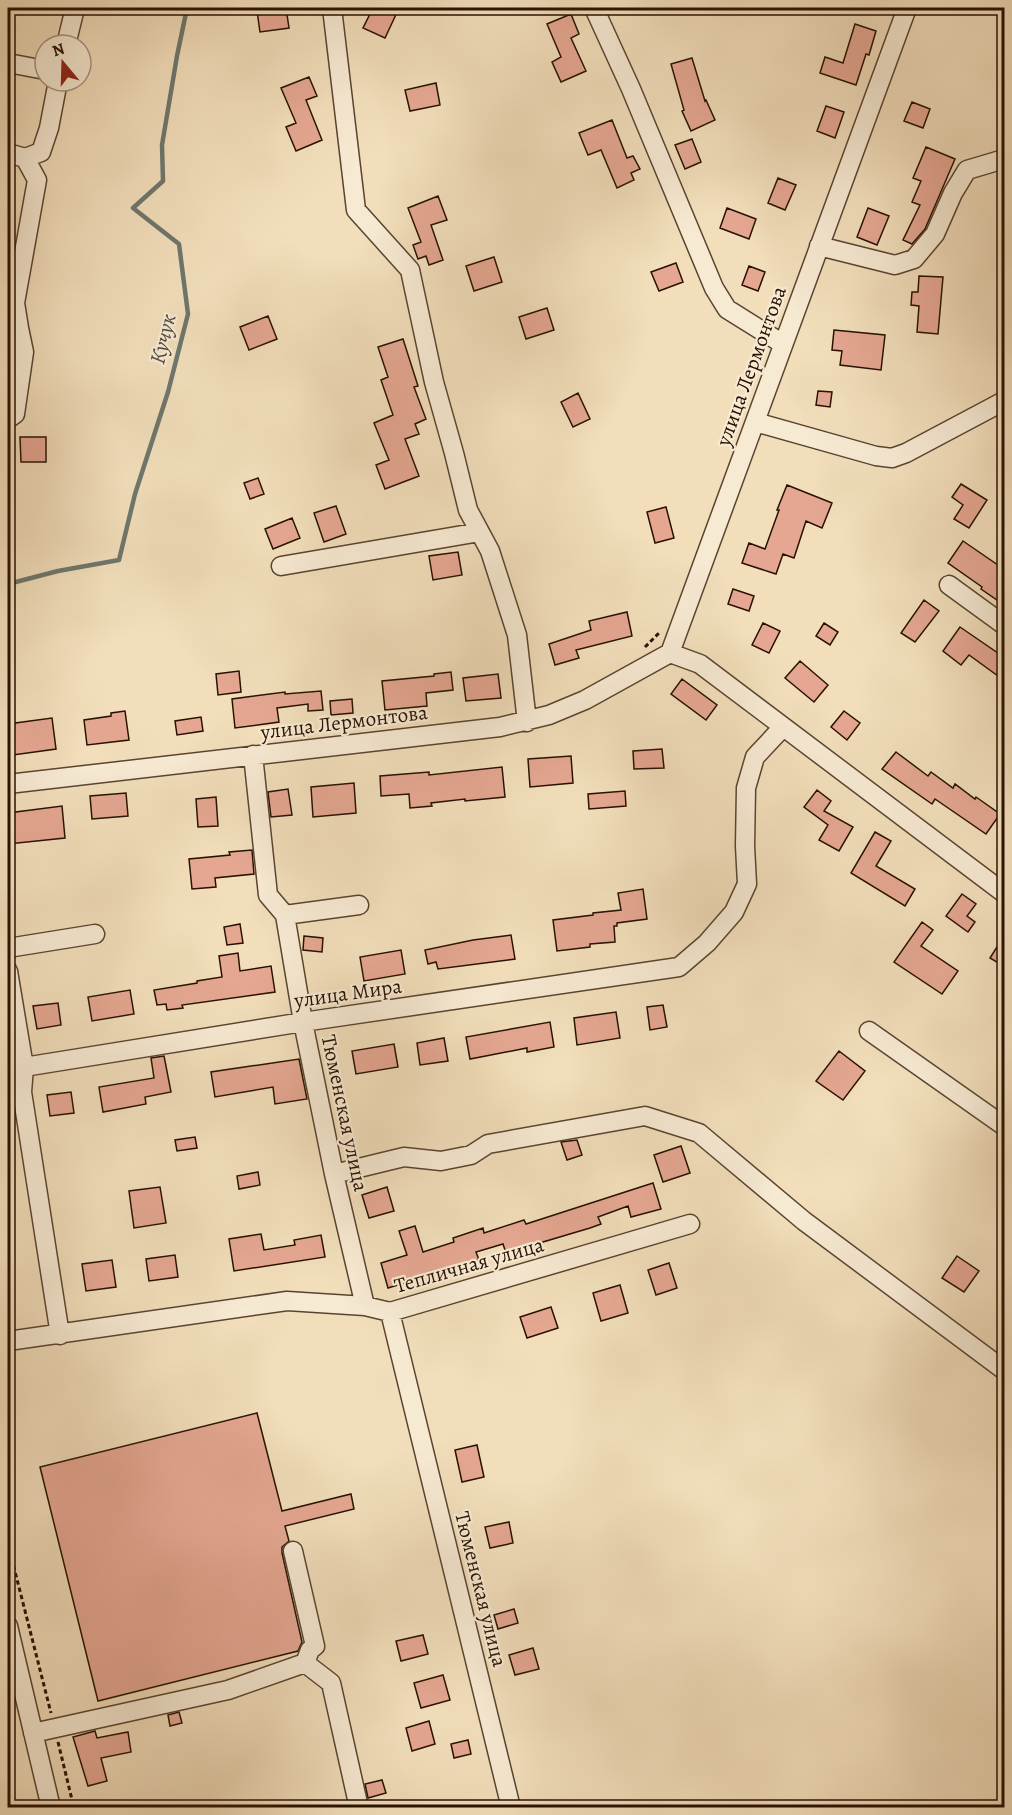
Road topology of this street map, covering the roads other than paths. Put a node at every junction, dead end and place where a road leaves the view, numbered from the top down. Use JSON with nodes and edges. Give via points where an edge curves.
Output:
{"nodes":[{"id":1,"x":75,"y":8,"type":"edge"},
{"id":2,"x":333,"y":8,"type":"edge"},
{"id":3,"x":594,"y":8,"type":"edge"},
{"id":4,"x":907,"y":8,"type":"edge"},
{"id":5,"x":69,"y":33,"type":"edge"},
{"id":6,"x":8,"y":63,"type":"edge"},
{"id":7,"x":33,"y":68,"type":"edge"},
{"id":8,"x":56,"y":93,"type":"edge"},
{"id":9,"x":8,"y":153,"type":"edge"},
{"id":10,"x":25,"y":158,"type":"junction"},
{"id":11,"x":1005,"y":159,"type":"edge"},
{"id":12,"x":819,"y":246,"type":"junction"},
{"id":13,"x":783,"y":344,"type":"junction"},
{"id":14,"x":1005,"y":401,"type":"edge"},
{"id":15,"x":8,"y":419,"type":"edge"},
{"id":16,"x":755,"y":422,"type":"junction"},
{"id":17,"x":480,"y":532,"type":"junction"},
{"id":18,"x":280,"y":566,"type":"dead end"},
{"id":19,"x":949,"y":585,"type":"dead end"},
{"id":20,"x":1005,"y":625,"type":"edge"},
{"id":21,"x":670,"y":653,"type":"junction"},
{"id":22,"x":527,"y":722,"type":"junction"},
{"id":23,"x":783,"y":727,"type":"junction"},
{"id":24,"x":253,"y":755,"type":"junction"},
{"id":25,"x":8,"y":784,"type":"edge"},
{"id":26,"x":1005,"y":893,"type":"edge"},
{"id":27,"x":359,"y":905,"type":"dead end"},
{"id":28,"x":285,"y":915,"type":"junction"},
{"id":29,"x":95,"y":934,"type":"dead end"},
{"id":30,"x":8,"y":948,"type":"edge"},
{"id":31,"x":8,"y":971,"type":"edge"},
{"id":32,"x":303,"y":1022,"type":"junction"},
{"id":33,"x":869,"y":1031,"type":"dead end"},
{"id":34,"x":24,"y":1067,"type":"junction"},
{"id":35,"x":1005,"y":1126,"type":"edge"},
{"id":36,"x":334,"y":1174,"type":"junction"},
{"id":37,"x":690,"y":1224,"type":"dead end"},
{"id":38,"x":365,"y":1306,"type":"junction"},
{"id":39,"x":390,"y":1312,"type":"junction"},
{"id":40,"x":60,"y":1335,"type":"junction"},
{"id":41,"x":8,"y":1341,"type":"edge"},
{"id":42,"x":1005,"y":1370,"type":"edge"},
{"id":43,"x":293,"y":1551,"type":"dead end"},
{"id":44,"x":8,"y":1626,"type":"edge"},
{"id":45,"x":305,"y":1663,"type":"junction"},
{"id":46,"x":33,"y":1733,"type":"junction"},
{"id":47,"x":51,"y":1808,"type":"edge"},
{"id":48,"x":359,"y":1808,"type":"edge"},
{"id":49,"x":511,"y":1808,"type":"edge"}],
"edges":[{"from":1,"to":5,"type":"street"},
{"from":2,"to":17,"type":"street","via":[[356,210],[410,270],[468,510]]},
{"from":3,"to":13,"type":"street","via":[[714,288],[728,309]]},
{"from":4,"to":12,"type":"street","name":"улица Лермонтова"},
{"from":6,"to":7,"type":"street"},
{"from":8,"to":10,"type":"street","via":[[41,152]]},
{"from":9,"to":10,"type":"street"},
{"from":10,"to":15,"type":"street","via":[[36,180],[15,303],[24,352],[15,414]]},
{"from":11,"to":12,"type":"street","via":[[967,170],[952,193],[935,234],[914,259],[895,265]]},
{"from":12,"to":13,"type":"street","name":"улица Лермонтова"},
{"from":13,"to":16,"type":"street","name":"улица Лермонтова"},
{"from":14,"to":16,"type":"street","via":[[892,458]]},
{"from":16,"to":21,"type":"street","name":"улица Лермонтова"},
{"from":17,"to":18,"type":"street"},
{"from":17,"to":22,"type":"street","via":[[517,635]]},
{"from":19,"to":20,"type":"street"},
{"from":21,"to":22,"type":"street","name":"улица Лермонтова","via":[[585,700]]},
{"from":21,"to":23,"type":"street","via":[[700,664]]},
{"from":22,"to":24,"type":"street","name":"улица Лермонтова"},
{"from":23,"to":26,"type":"street"},
{"from":23,"to":32,"type":"street","name":"улица Мира","via":[[755,757],[746,788],[747,884],[735,912],[679,967]]},
{"from":24,"to":25,"type":"street","name":"улица Лермонтова"},
{"from":24,"to":28,"type":"street","name":"Тюменская улица","via":[[268,895]]},
{"from":27,"to":28,"type":"street"},
{"from":28,"to":32,"type":"street","name":"Тюменская улица"},
{"from":29,"to":30,"type":"street"},
{"from":31,"to":34,"type":"street"},
{"from":32,"to":34,"type":"street","name":"улица Мира"},
{"from":32,"to":36,"type":"street","name":"Тюменская улица"},
{"from":33,"to":35,"type":"street"},
{"from":34,"to":40,"type":"street","via":[[21,1092]]},
{"from":36,"to":38,"type":"street","name":"Тюменская улица"},
{"from":36,"to":42,"type":"street","via":[[404,1157],[441,1161],[471,1155],[488,1144],[645,1116],[699,1132],[804,1221]]},
{"from":37,"to":39,"type":"street","name":"Тепличная улица"},
{"from":38,"to":39,"type":"street","name":"Тепличная улица"},
{"from":38,"to":40,"type":"street","name":"Тепличная улица","via":[[287,1301]]},
{"from":39,"to":49,"type":"street","name":"Тюменская улица"},
{"from":40,"to":41,"type":"street","name":"Тепличная улица"},
{"from":43,"to":45,"type":"street","via":[[315,1646]]},
{"from":44,"to":46,"type":"street"},
{"from":45,"to":46,"type":"street","via":[[228,1690]]},
{"from":45,"to":48,"type":"street","via":[[332,1683]]},
{"from":46,"to":47,"type":"street"}]}
